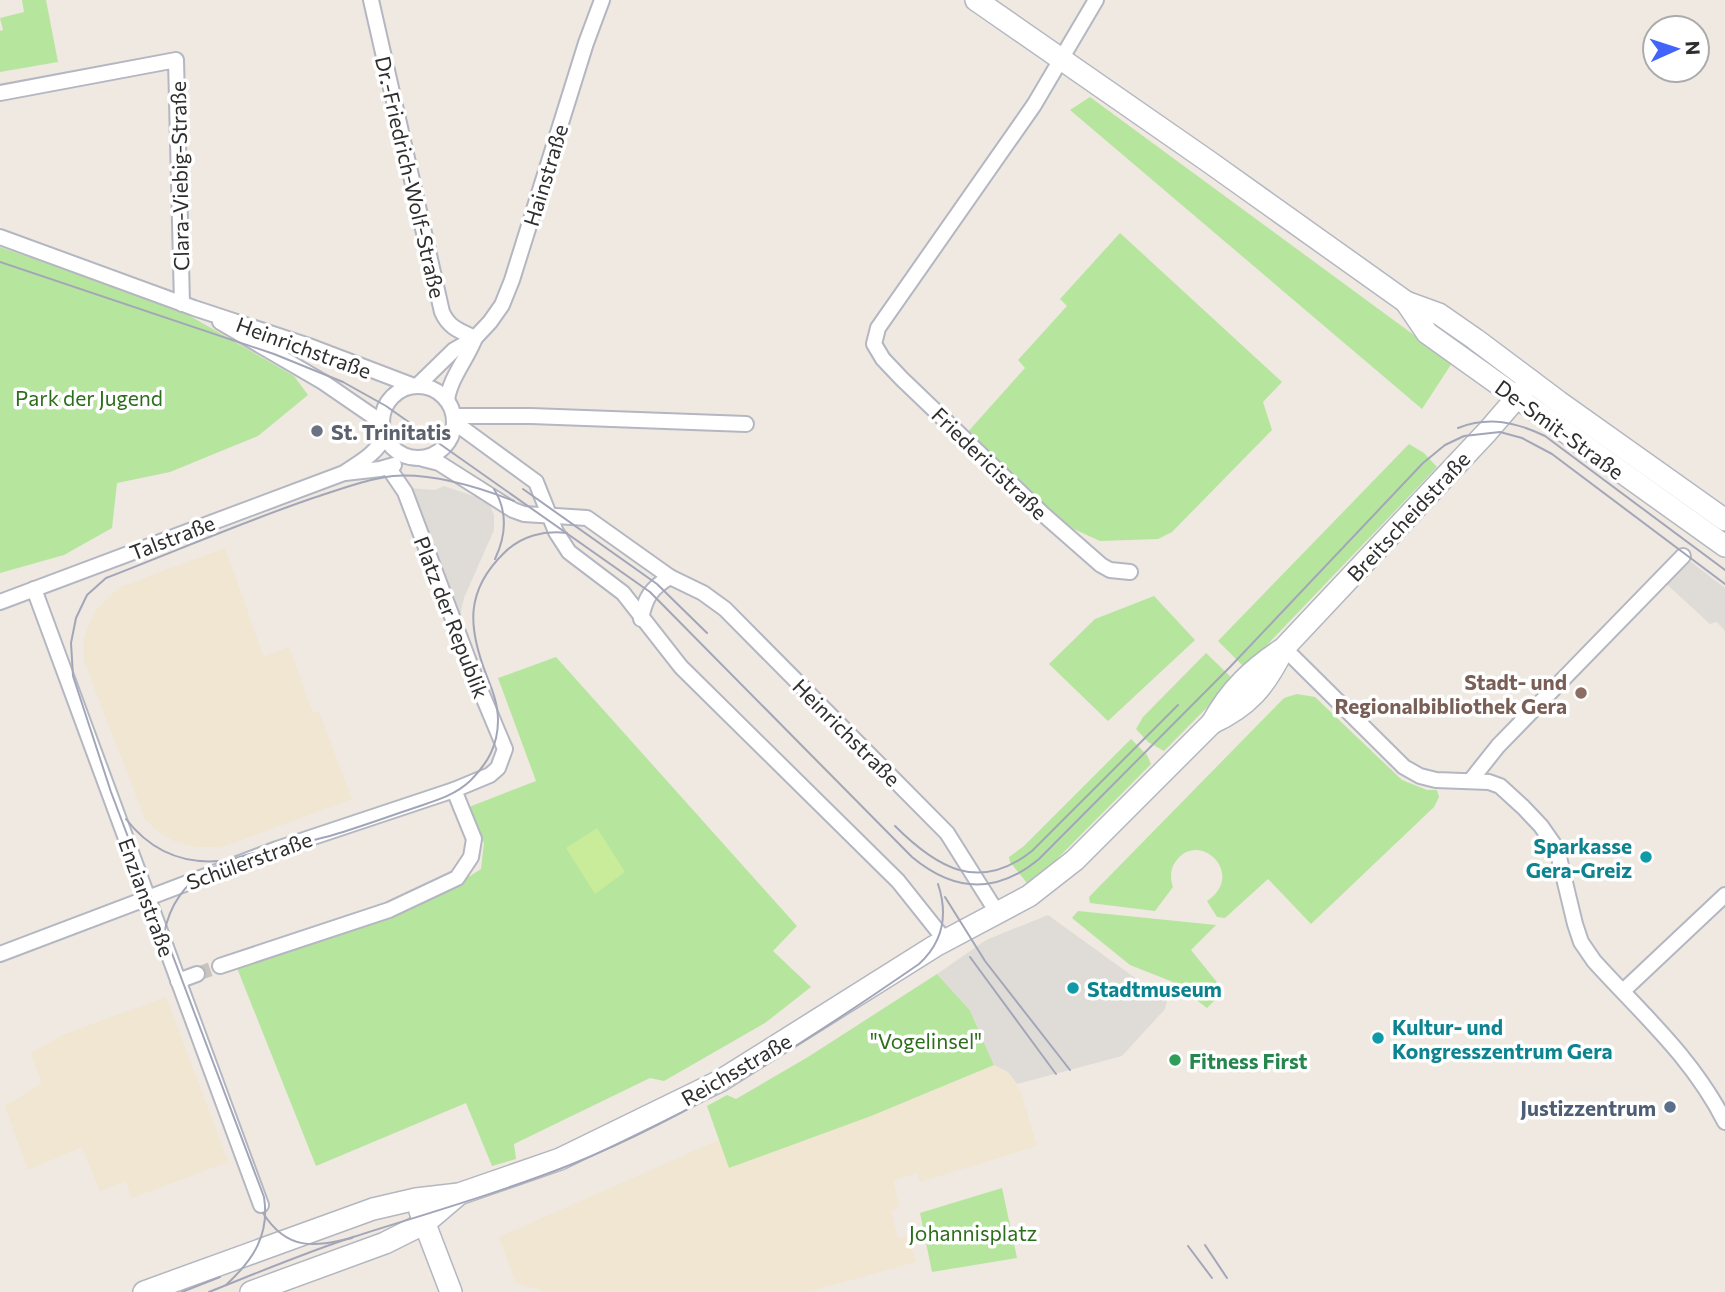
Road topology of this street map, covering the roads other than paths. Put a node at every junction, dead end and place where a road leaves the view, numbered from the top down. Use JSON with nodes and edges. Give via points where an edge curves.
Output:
{"nodes":[{"id":1,"x":371,"y":0,"type":"edge"},
{"id":2,"x":976,"y":0,"type":"edge"},
{"id":3,"x":1096,"y":0,"type":"edge"},
{"id":4,"x":603,"y":2,"type":"edge"},
{"id":5,"x":1061,"y":58,"type":"junction"},
{"id":6,"x":0,"y":93,"type":"edge"},
{"id":7,"x":0,"y":237,"type":"edge"},
{"id":8,"x":1406,"y":302,"type":"junction"},
{"id":9,"x":188,"y":306,"type":"junction"},
{"id":10,"x":475,"y":338,"type":"junction"},
{"id":11,"x":1531,"y":381,"type":"junction"},
{"id":12,"x":416,"y":386,"type":"junction"},
{"id":13,"x":1517,"y":398,"type":"junction"},
{"id":14,"x":447,"y":400,"type":"junction"},
{"id":15,"x":454,"y":419,"type":"junction"},
{"id":16,"x":746,"y":424,"type":"dead end"},
{"id":17,"x":383,"y":432,"type":"junction"},
{"id":18,"x":418,"y":459,"type":"junction"},
{"id":19,"x":388,"y":467,"type":"junction"},
{"id":20,"x":344,"y":473,"type":"junction"},
{"id":21,"x":1722,"y":512,"type":"edge"},
{"id":22,"x":550,"y":516,"type":"junction"},
{"id":23,"x":1725,"y":546,"type":"edge"},
{"id":24,"x":1683,"y":556,"type":"dead end"},
{"id":25,"x":1130,"y":572,"type":"dead end"},
{"id":26,"x":670,"y":577,"type":"junction"},
{"id":27,"x":34,"y":589,"type":"junction"},
{"id":28,"x":0,"y":602,"type":"edge"},
{"id":29,"x":641,"y":620,"type":"junction"},
{"id":30,"x":1283,"y":648,"type":"junction"},
{"id":31,"x":498,"y":768,"type":"joint"},
{"id":32,"x":1471,"y":780,"type":"junction"},
{"id":33,"x":454,"y":790,"type":"junction"},
{"id":34,"x":1725,"y":895,"type":"edge"},
{"id":35,"x":148,"y":898,"type":"junction"},
{"id":36,"x":998,"y":914,"type":"junction"},
{"id":37,"x":945,"y":940,"type":"junction"},
{"id":38,"x":0,"y":954,"type":"edge"},
{"id":39,"x":219,"y":966,"type":"tunnel mouth"},
{"id":40,"x":197,"y":974,"type":"tunnel mouth"},
{"id":41,"x":178,"y":981,"type":"junction"},
{"id":42,"x":1623,"y":992,"type":"junction"},
{"id":43,"x":1725,"y":1122,"type":"edge"},
{"id":44,"x":459,"y":1194,"type":"junction"},
{"id":45,"x":416,"y":1199,"type":"junction"},
{"id":46,"x":261,"y":1205,"type":"dead end"},
{"id":47,"x":425,"y":1223,"type":"junction"},
{"id":48,"x":144,"y":1292,"type":"edge"},
{"id":49,"x":251,"y":1292,"type":"edge"},
{"id":50,"x":451,"y":1292,"type":"edge"}],
"edges":[{"from":1,"to":10,"type":"street","name":"Dr.-Friedrich-Wolf-Straße","via":[[442,312],[446,322]]},
{"from":2,"to":5,"type":"main road"},
{"from":3,"to":5,"type":"street"},
{"from":4,"to":10,"type":"street","name":"Hainstraße","via":[[512,280],[502,305]]},
{"from":5,"to":8,"type":"main road","name":"De-Smit-Straße"},
{"from":5,"to":25,"type":"street","name":"Friedericistraße","via":[[1034,105],[878,328],[874,344],[902,379],[1044,515],[1101,565]]},
{"from":6,"to":9,"type":"street","name":"Clara-Viebig-Straße","via":[[176,60]]},
{"from":7,"to":9,"type":"street","name":"Heinrichstraße"},
{"from":8,"to":11,"type":"main road","name":"De-Smit-Straße","via":[[1439,314]]},
{"from":8,"to":13,"type":"main road","name":"De-Smit-Straße","via":[[1427,333]]},
{"from":9,"to":12,"type":"street","name":"Heinrichstraße"},
{"from":9,"to":17,"type":"street","name":"Heinrichstraße","via":[[323,382],[374,417]]},
{"from":10,"to":12,"type":"street","name":"Hainstraße","via":[[454,350]]},
{"from":10,"to":14,"type":"street","name":"Hainstraße"},
{"from":11,"to":13,"type":"main road","name":"Breitscheidstraße"},
{"from":11,"to":21,"type":"main road","name":"De-Smit-Straße"},
{"from":12,"to":14,"type":"street","via":[[436,391]]},
{"from":12,"to":17,"type":"street","via":[[391,399],[383,412]]},
{"from":13,"to":23,"type":"main road","name":"De-Smit-Straße"},
{"from":13,"to":30,"type":"main road","name":"Breitscheidstraße"},
{"from":14,"to":15,"type":"street"},
{"from":15,"to":16,"type":"street","via":[[531,416]]},
{"from":15,"to":18,"type":"street","via":[[448,444],[438,453]]},
{"from":15,"to":22,"type":"street","via":[[536,482]]},
{"from":17,"to":18,"type":"street","via":[[396,452]]},
{"from":17,"to":20,"type":"street","name":"Talstraße","via":[[380,446]]},
{"from":18,"to":19,"type":"street","name":"Talstraße"},
{"from":18,"to":22,"type":"street","name":"Heinrichstraße","via":[[439,463],[513,510]]},
{"from":19,"to":20,"type":"street","name":"Talstraße"},
{"from":19,"to":31,"type":"street","name":"Platz der Republik","via":[[405,492],[505,750]]},
{"from":20,"to":27,"type":"street","name":"Talstraße"},
{"from":22,"to":26,"type":"street","name":"Heinrichstraße","via":[[587,518]]},
{"from":22,"to":29,"type":"street","via":[[569,552],[623,593]]},
{"from":24,"to":32,"type":"street","via":[[1498,746]]},
{"from":26,"to":29,"type":"street","via":[[650,592]]},
{"from":26,"to":36,"type":"street","name":"Heinrichstraße","via":[[725,609],[947,833]]},
{"from":27,"to":28,"type":"street","name":"Talstraße"},
{"from":27,"to":35,"type":"street","name":"Enzianstraße"},
{"from":29,"to":37,"type":"street","via":[[681,667],[898,881]]},
{"from":30,"to":32,"type":"street","via":[[1404,767],[1436,780]]},
{"from":30,"to":36,"type":"main road","name":"Breitscheidstraße","via":[[1244,678],[1212,723],[1075,860]]},
{"from":31,"to":33,"type":"street","name":"Schülerstraße"},
{"from":32,"to":42,"type":"street","via":[[1500,786],[1551,838],[1581,942]]},
{"from":33,"to":35,"type":"street","name":"Schülerstraße"},
{"from":33,"to":39,"type":"street","via":[[474,839],[471,858],[457,878],[389,910]]},
{"from":34,"to":42,"type":"street"},
{"from":35,"to":38,"type":"street","name":"Schülerstraße"},
{"from":35,"to":41,"type":"street","name":"Enzianstraße"},
{"from":36,"to":37,"type":"main road","name":"Reichsstraße"},
{"from":37,"to":44,"type":"main road","name":"Reichsstraße","via":[[691,1097],[560,1159]]},
{"from":40,"to":41,"type":"street"},
{"from":41,"to":46,"type":"street","name":"Enzianstraße"},
{"from":42,"to":43,"type":"street","via":[[1700,1078]]},
{"from":44,"to":45,"type":"main road","name":"Reichsstraße"},
{"from":44,"to":47,"type":"main road","name":"Reichsstraße"},
{"from":45,"to":47,"type":"main road"},
{"from":45,"to":48,"type":"main road","name":"Reichsstraße","via":[[373,1209]]},
{"from":47,"to":49,"type":"main road","name":"Reichsstraße","via":[[385,1243]]},
{"from":47,"to":50,"type":"main road"}]}
